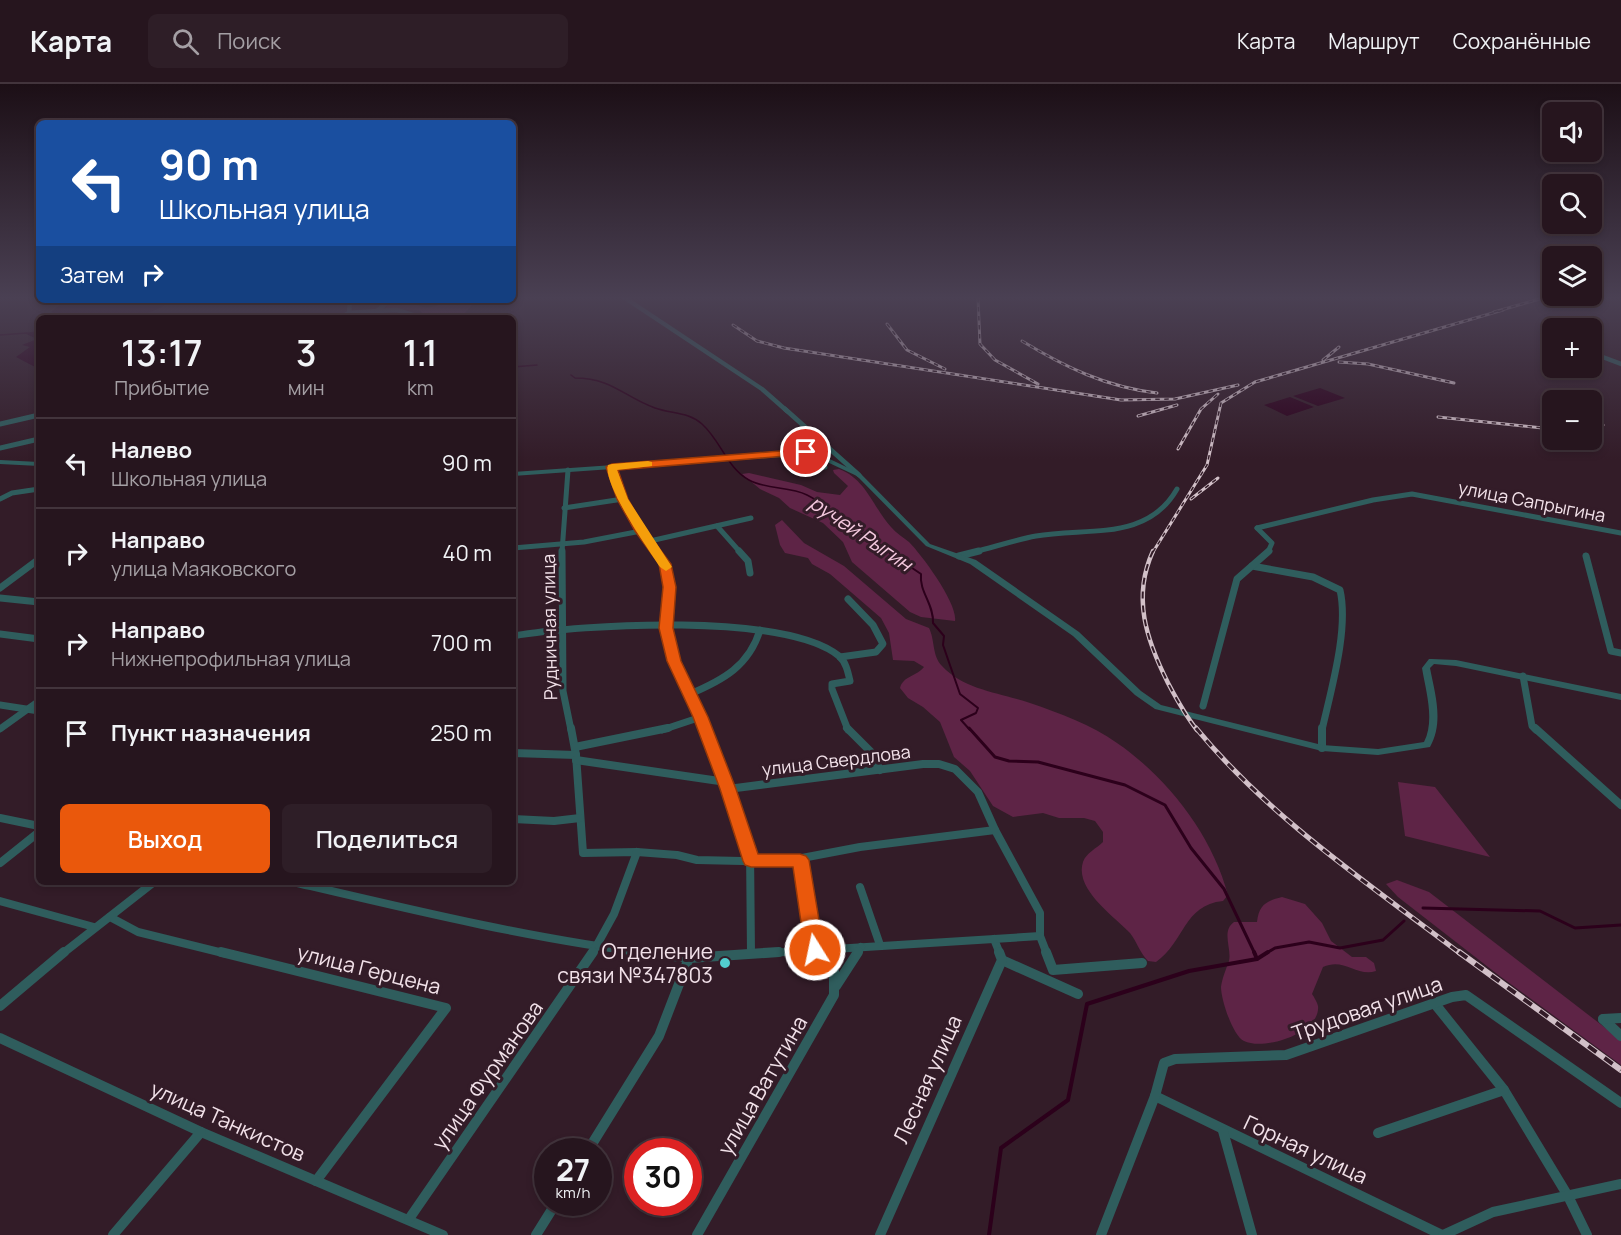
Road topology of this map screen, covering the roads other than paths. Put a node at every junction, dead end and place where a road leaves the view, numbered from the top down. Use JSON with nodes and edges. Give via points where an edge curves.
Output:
{"nodes":[{"id":1,"x":707,"y":352,"type":"edge"},
{"id":2,"x":1602,"y":357,"type":"edge"},
{"id":3,"x":1621,"y":364,"type":"edge"},
{"id":4,"x":36,"y":417,"type":"edge"},
{"id":5,"x":0,"y":424,"type":"edge"},
{"id":6,"x":36,"y":440,"type":"edge"},
{"id":7,"x":0,"y":448,"type":"edge"},
{"id":8,"x":806,"y":452,"type":"junction"},
{"id":9,"x":733,"y":459,"type":"joint"},
{"id":10,"x":720,"y":460,"type":"joint"},
{"id":11,"x":0,"y":462,"type":"edge"},
{"id":12,"x":36,"y":464,"type":"edge"},
{"id":13,"x":612,"y":467,"type":"junction"},
{"id":14,"x":568,"y":470,"type":"junction"},
{"id":15,"x":793,"y":471,"type":"dead end"},
{"id":16,"x":516,"y":474,"type":"edge"},
{"id":17,"x":859,"y":475,"type":"junction"},
{"id":18,"x":36,"y":489,"type":"edge"},
{"id":19,"x":1178,"y":489,"type":"dead end"},
{"id":20,"x":623,"y":499,"type":"junction"},
{"id":21,"x":0,"y":500,"type":"edge"},
{"id":22,"x":564,"y":508,"type":"junction"},
{"id":23,"x":751,"y":519,"type":"dead end"},
{"id":24,"x":717,"y":525,"type":"junction"},
{"id":25,"x":641,"y":531,"type":"junction"},
{"id":26,"x":1621,"y":533,"type":"edge"},
{"id":27,"x":650,"y":541,"type":"junction"},
{"id":28,"x":562,"y":544,"type":"junction"},
{"id":29,"x":516,"y":548,"type":"edge"},
{"id":30,"x":959,"y":556,"type":"junction"},
{"id":31,"x":1586,"y":556,"type":"dead end"},
{"id":32,"x":36,"y":561,"type":"edge"},
{"id":33,"x":1252,"y":566,"type":"junction"},
{"id":34,"x":750,"y":573,"type":"dead end"},
{"id":35,"x":0,"y":588,"type":"edge"},
{"id":36,"x":36,"y":597,"type":"edge"},
{"id":37,"x":0,"y":598,"type":"edge"},
{"id":38,"x":848,"y":599,"type":"dead end"},
{"id":39,"x":31,"y":601,"type":"junction"},
{"id":40,"x":36,"y":602,"type":"edge"},
{"id":41,"x":564,"y":628,"type":"junction"},
{"id":42,"x":666,"y":628,"type":"junction"},
{"id":43,"x":760,"y":630,"type":"junction"},
{"id":44,"x":0,"y":634,"type":"edge"},
{"id":45,"x":516,"y":636,"type":"edge"},
{"id":46,"x":36,"y":639,"type":"edge"},
{"id":47,"x":1621,"y":653,"type":"edge"},
{"id":48,"x":840,"y":657,"type":"junction"},
{"id":49,"x":1523,"y":676,"type":"junction"},
{"id":50,"x":690,"y":693,"type":"junction"},
{"id":51,"x":1621,"y":697,"type":"edge"},
{"id":52,"x":36,"y":703,"type":"edge"},
{"id":53,"x":0,"y":705,"type":"edge"},
{"id":54,"x":1203,"y":705,"type":"dead end"},
{"id":55,"x":28,"y":710,"type":"junction"},
{"id":56,"x":36,"y":711,"type":"edge"},
{"id":57,"x":700,"y":717,"type":"junction"},
{"id":58,"x":0,"y":729,"type":"edge"},
{"id":59,"x":1322,"y":748,"type":"junction"},
{"id":60,"x":516,"y":753,"type":"edge"},
{"id":61,"x":576,"y":754,"type":"junction"},
{"id":62,"x":880,"y":770,"type":"junction"},
{"id":63,"x":727,"y":785,"type":"junction"},
{"id":64,"x":1621,"y":805,"type":"edge"},
{"id":65,"x":0,"y":818,"type":"edge"},
{"id":66,"x":580,"y":818,"type":"junction"},
{"id":67,"x":516,"y":819,"type":"edge"},
{"id":68,"x":36,"y":825,"type":"edge"},
{"id":69,"x":995,"y":830,"type":"junction"},
{"id":70,"x":36,"y":834,"type":"edge"},
{"id":71,"x":637,"y":852,"type":"junction"},
{"id":72,"x":800,"y":860,"type":"junction"},
{"id":73,"x":751,"y":861,"type":"junction"},
{"id":74,"x":0,"y":863,"type":"edge"},
{"id":75,"x":150,"y":885,"type":"edge"},
{"id":76,"x":305,"y":885,"type":"edge"},
{"id":77,"x":860,"y":887,"type":"dead end"},
{"id":78,"x":0,"y":901,"type":"edge"},
{"id":79,"x":110,"y":917,"type":"junction"},
{"id":80,"x":94,"y":927,"type":"junction"},
{"id":81,"x":1040,"y":936,"type":"junction"},
{"id":82,"x":994,"y":939,"type":"junction"},
{"id":83,"x":880,"y":945,"type":"junction"},
{"id":84,"x":597,"y":947,"type":"junction"},
{"id":85,"x":861,"y":947,"type":"junction"},
{"id":86,"x":819,"y":950,"type":"junction"},
{"id":87,"x":751,"y":954,"type":"junction"},
{"id":88,"x":689,"y":958,"type":"junction"},
{"id":89,"x":1002,"y":960,"type":"junction"},
{"id":90,"x":1142,"y":963,"type":"dead end"},
{"id":91,"x":836,"y":986,"type":"junction"},
{"id":92,"x":1078,"y":994,"type":"dead end"},
{"id":93,"x":1435,"y":1004,"type":"junction"},
{"id":94,"x":0,"y":1006,"type":"edge"},
{"id":95,"x":1621,"y":1018,"type":"edge"},
{"id":96,"x":1621,"y":1035,"type":"edge"},
{"id":97,"x":0,"y":1038,"type":"edge"},
{"id":98,"x":1504,"y":1090,"type":"junction"},
{"id":99,"x":1155,"y":1096,"type":"junction"},
{"id":100,"x":1621,"y":1103,"type":"edge"},
{"id":101,"x":1222,"y":1131,"type":"junction"},
{"id":102,"x":201,"y":1132,"type":"junction"},
{"id":103,"x":1378,"y":1133,"type":"dead end"},
{"id":104,"x":596,"y":1138,"type":"edge"},
{"id":105,"x":316,"y":1181,"type":"junction"},
{"id":106,"x":1621,"y":1184,"type":"edge"},
{"id":107,"x":1568,"y":1196,"type":"junction"},
{"id":108,"x":548,"y":1216,"type":"edge"},
{"id":109,"x":409,"y":1219,"type":"junction"},
{"id":110,"x":113,"y":1235,"type":"edge"},
{"id":111,"x":443,"y":1235,"type":"edge"},
{"id":112,"x":536,"y":1235,"type":"edge"},
{"id":113,"x":698,"y":1235,"type":"edge"},
{"id":114,"x":880,"y":1235,"type":"edge"},
{"id":115,"x":1101,"y":1235,"type":"edge"},
{"id":116,"x":1252,"y":1235,"type":"edge"},
{"id":117,"x":1442,"y":1235,"type":"edge"},
{"id":118,"x":1587,"y":1235,"type":"edge"}],
"edges":[{"from":1,"to":17,"type":"street","via":[[756,384]]},
{"from":2,"to":3,"type":"street"},
{"from":4,"to":5,"type":"street"},
{"from":6,"to":7,"type":"street"},
{"from":8,"to":9,"type":"street"},
{"from":8,"to":15,"type":"street","via":[[825,467]]},
{"from":8,"to":17,"type":"street"},
{"from":9,"to":10,"type":"street"},
{"from":10,"to":13,"type":"street"},
{"from":11,"to":12,"type":"street"},
{"from":13,"to":14,"type":"street"},
{"from":13,"to":20,"type":"street"},
{"from":14,"to":16,"type":"street"},
{"from":14,"to":22,"type":"street","name":"Рудничная улица"},
{"from":17,"to":30,"type":"street","via":[[920,539]]},
{"from":18,"to":21,"type":"street","via":[[12,493]]},
{"from":19,"to":30,"type":"street","via":[[1169,502],[1129,528],[1036,536]]},
{"from":20,"to":22,"type":"street"},
{"from":20,"to":25,"type":"street"},
{"from":22,"to":28,"type":"street","name":"Рудничная улица"},
{"from":23,"to":24,"type":"street"},
{"from":24,"to":27,"type":"street"},
{"from":24,"to":34,"type":"street","via":[[748,561]]},
{"from":25,"to":27,"type":"street"},
{"from":25,"to":28,"type":"street"},
{"from":26,"to":33,"type":"street","name":"улица Сапрыгина","via":[[1412,494],[1257,528],[1272,543],[1267,554]]},
{"from":27,"to":42,"type":"street","via":[[669,577]]},
{"from":28,"to":29,"type":"street"},
{"from":28,"to":41,"type":"street","name":"Рудничная улица"},
{"from":30,"to":59,"type":"street","via":[[1076,634],[1150,703]]},
{"from":31,"to":47,"type":"street","via":[[1611,651]]},
{"from":32,"to":35,"type":"street"},
{"from":33,"to":54,"type":"street","via":[[1237,579]]},
{"from":33,"to":59,"type":"street","via":[[1322,581],[1340,590],[1341,634],[1321,735]]},
{"from":36,"to":39,"type":"street"},
{"from":37,"to":39,"type":"street"},
{"from":38,"to":48,"type":"street","via":[[864,613],[883,644],[876,652]]},
{"from":39,"to":40,"type":"street"},
{"from":41,"to":42,"type":"street"},
{"from":41,"to":45,"type":"street"},
{"from":41,"to":61,"type":"street","name":"Рудничная улица","via":[[563,691]]},
{"from":42,"to":43,"type":"street"},
{"from":42,"to":50,"type":"street","via":[[674,661]]},
{"from":43,"to":48,"type":"street","via":[[813,644]]},
{"from":43,"to":50,"type":"street","via":[[743,666]]},
{"from":44,"to":46,"type":"street"},
{"from":48,"to":62,"type":"street","via":[[850,681],[832,684],[832,689],[846,728],[871,752]]},
{"from":49,"to":51,"type":"street"},
{"from":49,"to":59,"type":"street","via":[[1432,661],[1426,668],[1432,710],[1427,745],[1378,752]]},
{"from":49,"to":64,"type":"street","via":[[1532,726]]},
{"from":50,"to":57,"type":"street"},
{"from":52,"to":55,"type":"street"},
{"from":53,"to":55,"type":"street"},
{"from":55,"to":56,"type":"street"},
{"from":55,"to":58,"type":"street"},
{"from":57,"to":61,"type":"street"},
{"from":57,"to":63,"type":"street"},
{"from":60,"to":61,"type":"street","name":"улица Свердлова"},
{"from":61,"to":63,"type":"street","name":"улица Свердлова"},
{"from":61,"to":66,"type":"street","name":"Рудничная улица"},
{"from":62,"to":63,"type":"street","name":"улица Свердлова"},
{"from":62,"to":69,"type":"street","name":"улица Свердлова","via":[[947,766],[965,777],[978,792]]},
{"from":63,"to":73,"type":"street"},
{"from":65,"to":68,"type":"street"},
{"from":66,"to":67,"type":"street"},
{"from":66,"to":71,"type":"street","name":"Рудничная улица","via":[[583,853]]},
{"from":69,"to":72,"type":"street","via":[[860,847]]},
{"from":69,"to":81,"type":"street","via":[[1040,913]]},
{"from":70,"to":74,"type":"street"},
{"from":71,"to":73,"type":"street","via":[[697,860]]},
{"from":71,"to":84,"type":"street","name":"улица Фурманова","via":[[615,914]]},
{"from":72,"to":73,"type":"street"},
{"from":72,"to":86,"type":"street"},
{"from":73,"to":87,"type":"street"},
{"from":75,"to":79,"type":"street"},
{"from":76,"to":84,"type":"street"},
{"from":77,"to":83,"type":"street"},
{"from":78,"to":80,"type":"street"},
{"from":79,"to":80,"type":"street"},
{"from":79,"to":105,"type":"street","name":"улица Герцена","via":[[138,932],[446,1008]]},
{"from":80,"to":94,"type":"street"},
{"from":81,"to":82,"type":"street"},
{"from":81,"to":90,"type":"street","via":[[1053,970]]},
{"from":82,"to":83,"type":"street"},
{"from":82,"to":89,"type":"street"},
{"from":83,"to":85,"type":"street"},
{"from":84,"to":88,"type":"street"},
{"from":84,"to":109,"type":"street","name":"улица Фурманова"},
{"from":85,"to":86,"type":"street"},
{"from":85,"to":91,"type":"street","name":"улица Ватутина"},
{"from":86,"to":87,"type":"street"},
{"from":86,"to":91,"type":"street","via":[[833,965]]},
{"from":87,"to":88,"type":"street"},
{"from":88,"to":104,"type":"street","via":[[659,1036]]},
{"from":89,"to":92,"type":"street"},
{"from":89,"to":114,"type":"street","name":"Лесная улица"},
{"from":91,"to":113,"type":"street","name":"улица Ватутина"},
{"from":93,"to":98,"type":"street"},
{"from":93,"to":99,"type":"street","name":"Трудовая улица","via":[[1286,1055],[1188,1057],[1164,1063]]},
{"from":93,"to":100,"type":"street","name":"Трудовая улица","via":[[1458,995],[1472,998]]},
{"from":95,"to":96,"type":"street","via":[[1603,1019]]},
{"from":97,"to":102,"type":"street","name":"улица Танкистов"},
{"from":98,"to":103,"type":"street"},
{"from":98,"to":107,"type":"street"},
{"from":99,"to":101,"type":"street","name":"Горная улица"},
{"from":99,"to":115,"type":"street"},
{"from":101,"to":116,"type":"street"},
{"from":101,"to":117,"type":"street","name":"Горная улица"},
{"from":102,"to":105,"type":"street","name":"улица Танкистов"},
{"from":102,"to":110,"type":"street"},
{"from":105,"to":109,"type":"street","name":"улица Танкистов"},
{"from":106,"to":107,"type":"street"},
{"from":107,"to":117,"type":"street","via":[[1493,1212]]},
{"from":107,"to":118,"type":"street"},
{"from":108,"to":112,"type":"street"},
{"from":109,"to":111,"type":"street","name":"улица Танкистов"}]}
